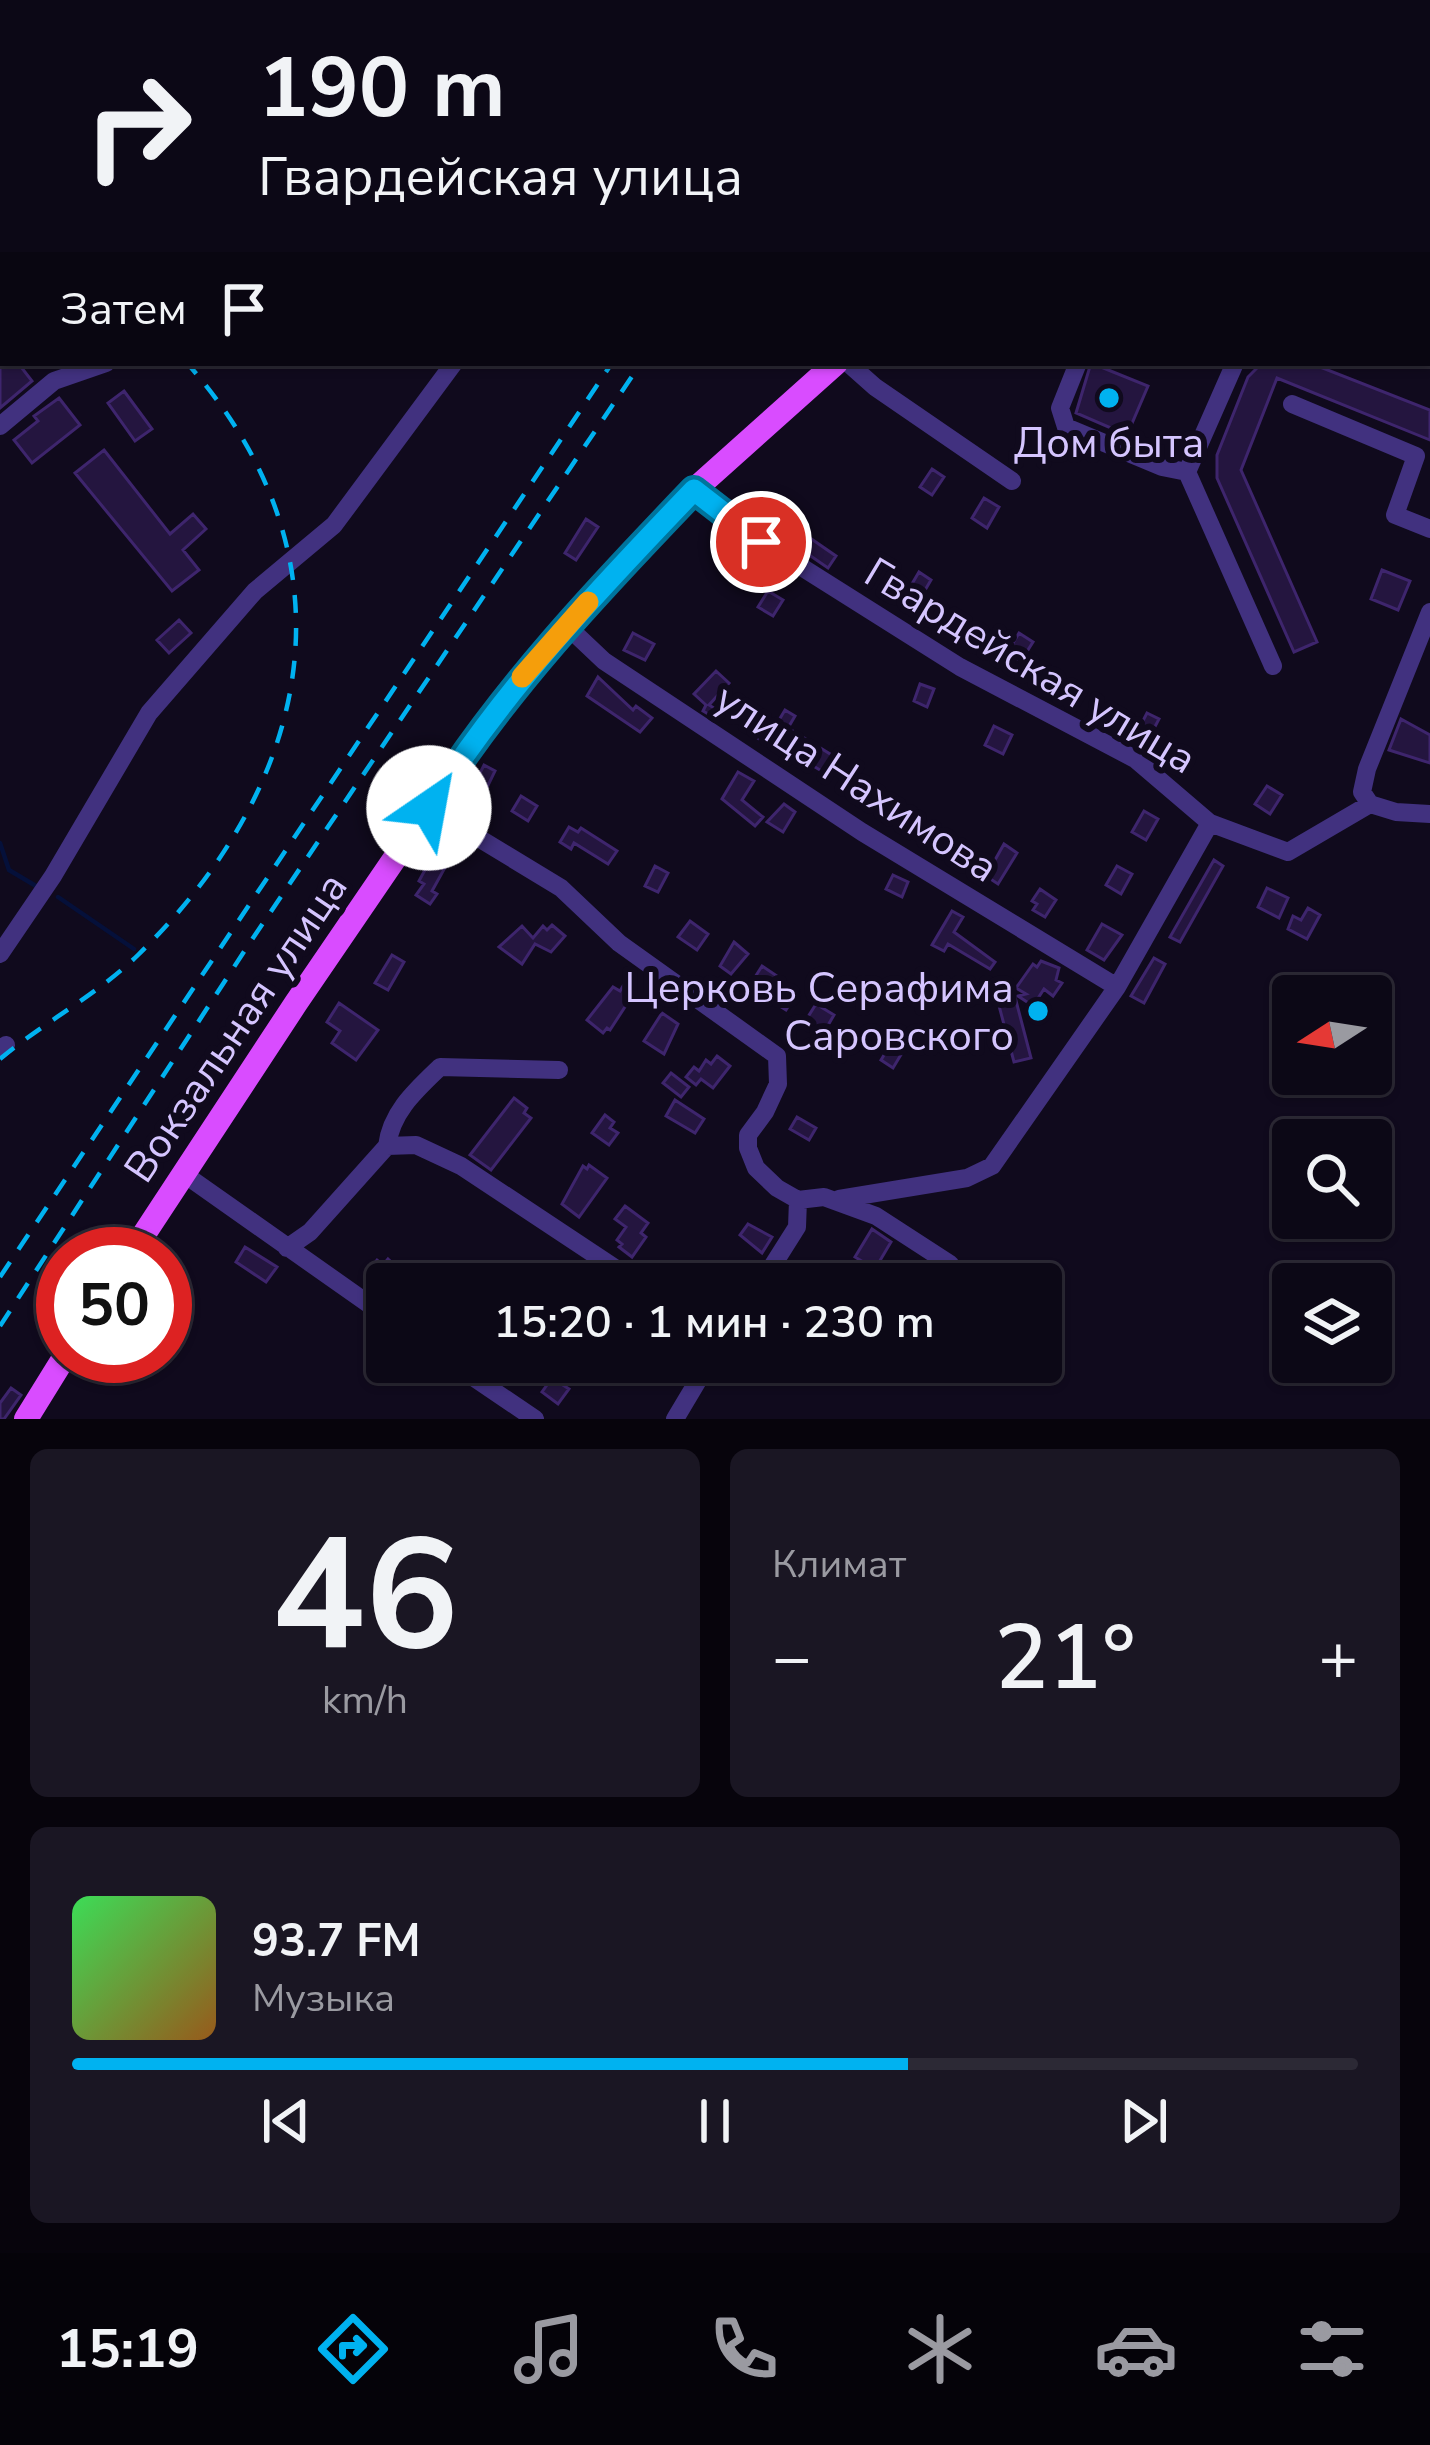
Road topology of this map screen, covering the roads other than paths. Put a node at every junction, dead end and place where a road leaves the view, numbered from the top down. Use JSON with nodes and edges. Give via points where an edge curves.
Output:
{"nodes":[{"id":1,"x":97,"y":366,"type":"edge"},
{"id":2,"x":452,"y":366,"type":"edge"},
{"id":3,"x":833,"y":366,"type":"edge"},
{"id":4,"x":851,"y":366,"type":"edge"},
{"id":5,"x":1077,"y":366,"type":"edge"},
{"id":6,"x":1234,"y":366,"type":"edge"},
{"id":7,"x":1292,"y":404,"type":"dead end"},
{"id":8,"x":0,"y":426,"type":"edge"},
{"id":9,"x":1187,"y":472,"type":"junction"},
{"id":10,"x":1012,"y":481,"type":"dead end"},
{"id":11,"x":694,"y":490,"type":"junction"},
{"id":12,"x":1430,"y":529,"type":"edge"},
{"id":13,"x":1430,"y":611,"type":"edge"},
{"id":14,"x":567,"y":626,"type":"junction"},
{"id":15,"x":1421,"y":662,"type":"edge"},
{"id":16,"x":1273,"y":667,"type":"dead end"},
{"id":17,"x":1370,"y":804,"type":"junction"},
{"id":18,"x":429,"y":808,"type":"junction"},
{"id":19,"x":1430,"y":814,"type":"edge"},
{"id":20,"x":1210,"y":823,"type":"junction"},
{"id":21,"x":0,"y":954,"type":"edge"},
{"id":22,"x":1117,"y":987,"type":"junction"},
{"id":23,"x":560,"y":1070,"type":"dead end"},
{"id":24,"x":387,"y":1146,"type":"junction"},
{"id":25,"x":184,"y":1174,"type":"junction"},
{"id":26,"x":798,"y":1200,"type":"junction"},
{"id":27,"x":835,"y":1200,"type":"junction"},
{"id":28,"x":149,"y":1227,"type":"edge"},
{"id":29,"x":287,"y":1248,"type":"junction"},
{"id":30,"x":606,"y":1263,"type":"edge"},
{"id":31,"x":774,"y":1263,"type":"edge"},
{"id":32,"x":948,"y":1263,"type":"edge"},
{"id":33,"x":366,"y":1303,"type":"edge"},
{"id":34,"x":48,"y":1383,"type":"edge"},
{"id":35,"x":482,"y":1383,"type":"edge"},
{"id":36,"x":696,"y":1383,"type":"edge"},
{"id":37,"x":26,"y":1419,"type":"edge"},
{"id":38,"x":536,"y":1419,"type":"edge"},
{"id":39,"x":675,"y":1419,"type":"edge"}],
"edges":[{"from":1,"to":8,"type":"street","via":[[54,381]]},
{"from":2,"to":21,"type":"street","via":[[334,525],[255,591],[149,712]]},
{"from":3,"to":11,"type":"main road","name":"Вокзальная улица"},
{"from":4,"to":10,"type":"street"},
{"from":5,"to":9,"type":"street","via":[[1060,408],[1066,427]]},
{"from":6,"to":9,"type":"street"},
{"from":7,"to":12,"type":"street","via":[[1416,456],[1395,515]]},
{"from":9,"to":16,"type":"street"},
{"from":11,"to":14,"type":"main road","name":"Вокзальная улица"},
{"from":11,"to":20,"type":"street","name":"Гвардейская улица","via":[[761,542],[960,667],[1135,759]]},
{"from":13,"to":15,"type":"street"},
{"from":14,"to":18,"type":"main road","name":"Вокзальная улица","via":[[476,735]]},
{"from":14,"to":22,"type":"street","name":"улица Нахимова","via":[[604,661],[862,832]]},
{"from":15,"to":17,"type":"street","via":[[1367,769],[1362,792]]},
{"from":17,"to":19,"type":"street"},
{"from":17,"to":20,"type":"street","via":[[1288,852]]},
{"from":18,"to":25,"type":"main road","name":"Вокзальная улица"},
{"from":18,"to":26,"type":"street","via":[[561,888],[619,943],[777,1056],[778,1084],[748,1148],[756,1168]]},
{"from":20,"to":22,"type":"street"},
{"from":22,"to":27,"type":"street","via":[[992,1166],[967,1178]]},
{"from":23,"to":24,"type":"street","via":[[440,1067],[390,1126]]},
{"from":24,"to":29,"type":"street"},
{"from":24,"to":30,"type":"street","via":[[416,1145],[461,1166]]},
{"from":25,"to":28,"type":"main road","name":"Вокзальная улица"},
{"from":25,"to":29,"type":"street"},
{"from":26,"to":27,"type":"street"},
{"from":26,"to":31,"type":"street","via":[[797,1227]]},
{"from":27,"to":32,"type":"street"},
{"from":29,"to":33,"type":"street"},
{"from":34,"to":37,"type":"main road"},
{"from":35,"to":38,"type":"street"},
{"from":36,"to":39,"type":"street"}]}
